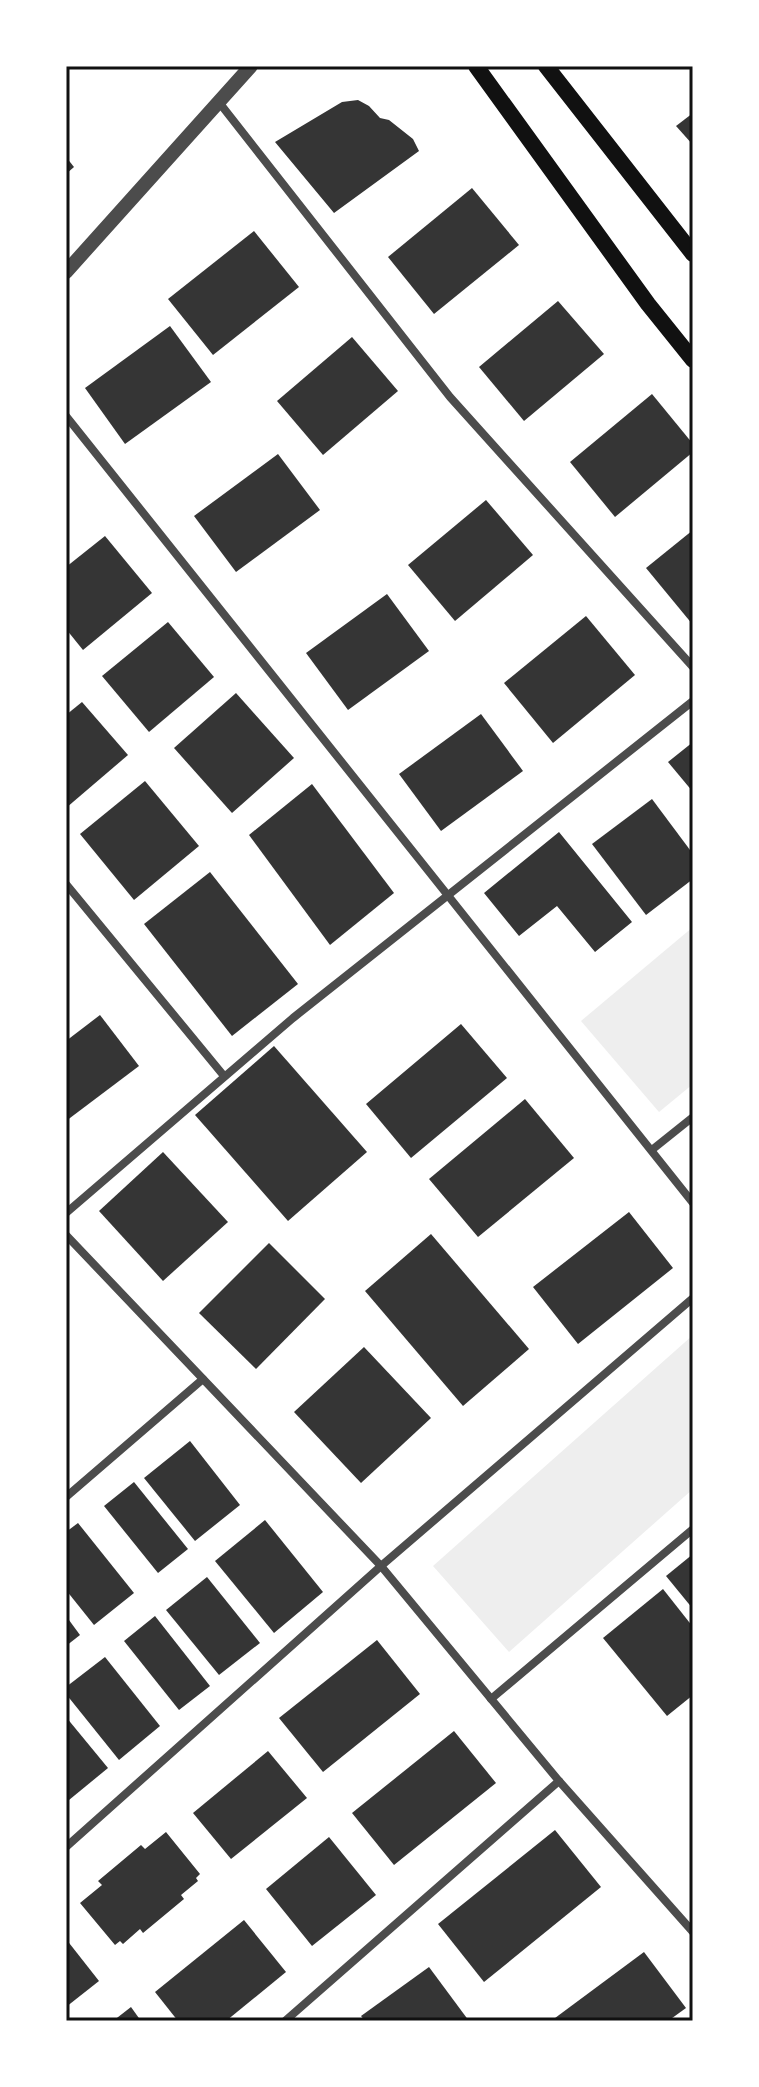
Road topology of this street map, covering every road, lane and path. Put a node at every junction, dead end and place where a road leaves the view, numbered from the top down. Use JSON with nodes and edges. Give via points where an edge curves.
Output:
{"nodes":[{"id":1,"x":251,"y":66,"type":"edge"},
{"id":2,"x":476,"y":66,"type":"edge"},
{"id":3,"x":546,"y":66,"type":"edge"},
{"id":4,"x":218,"y":101,"type":"junction"},
{"id":5,"x":693,"y":254,"type":"edge"},
{"id":6,"x":66,"y":272,"type":"edge"},
{"id":7,"x":693,"y":360,"type":"edge"},
{"id":8,"x":66,"y":416,"type":"edge"},
{"id":9,"x":693,"y":667,"type":"edge"},
{"id":10,"x":693,"y":701,"type":"edge"},
{"id":11,"x":66,"y":884,"type":"edge"},
{"id":12,"x":447,"y":895,"type":"junction"},
{"id":13,"x":224,"y":1076,"type":"junction"},
{"id":14,"x":693,"y":1117,"type":"edge"},
{"id":15,"x":653,"y":1149,"type":"junction"},
{"id":16,"x":693,"y":1203,"type":"edge"},
{"id":17,"x":66,"y":1213,"type":"edge"},
{"id":18,"x":66,"y":1235,"type":"edge"},
{"id":19,"x":693,"y":1298,"type":"edge"},
{"id":20,"x":203,"y":1379,"type":"junction"},
{"id":21,"x":66,"y":1497,"type":"edge"},
{"id":22,"x":693,"y":1529,"type":"edge"},
{"id":23,"x":381,"y":1566,"type":"junction"},
{"id":24,"x":491,"y":1699,"type":"junction"},
{"id":25,"x":559,"y":1781,"type":"junction"},
{"id":26,"x":66,"y":1847,"type":"edge"},
{"id":27,"x":693,"y":1932,"type":"edge"},
{"id":28,"x":285,"y":2021,"type":"edge"}],
"edges":[{"from":1,"to":4,"type":"street"},
{"from":2,"to":7,"type":"main road"},
{"from":3,"to":5,"type":"main road"},
{"from":4,"to":6,"type":"street"},
{"from":4,"to":9,"type":"street","via":[[450,397]]},
{"from":8,"to":12,"type":"street"},
{"from":10,"to":12,"type":"street"},
{"from":11,"to":13,"type":"street"},
{"from":12,"to":13,"type":"street"},
{"from":12,"to":15,"type":"street"},
{"from":13,"to":17,"type":"street"},
{"from":14,"to":15,"type":"street"},
{"from":15,"to":16,"type":"street"},
{"from":18,"to":20,"type":"street"},
{"from":19,"to":23,"type":"street"},
{"from":20,"to":21,"type":"street"},
{"from":20,"to":23,"type":"street"},
{"from":22,"to":24,"type":"street"},
{"from":23,"to":24,"type":"street"},
{"from":23,"to":26,"type":"street"},
{"from":24,"to":25,"type":"street"},
{"from":25,"to":27,"type":"street"},
{"from":25,"to":28,"type":"street"}]}
